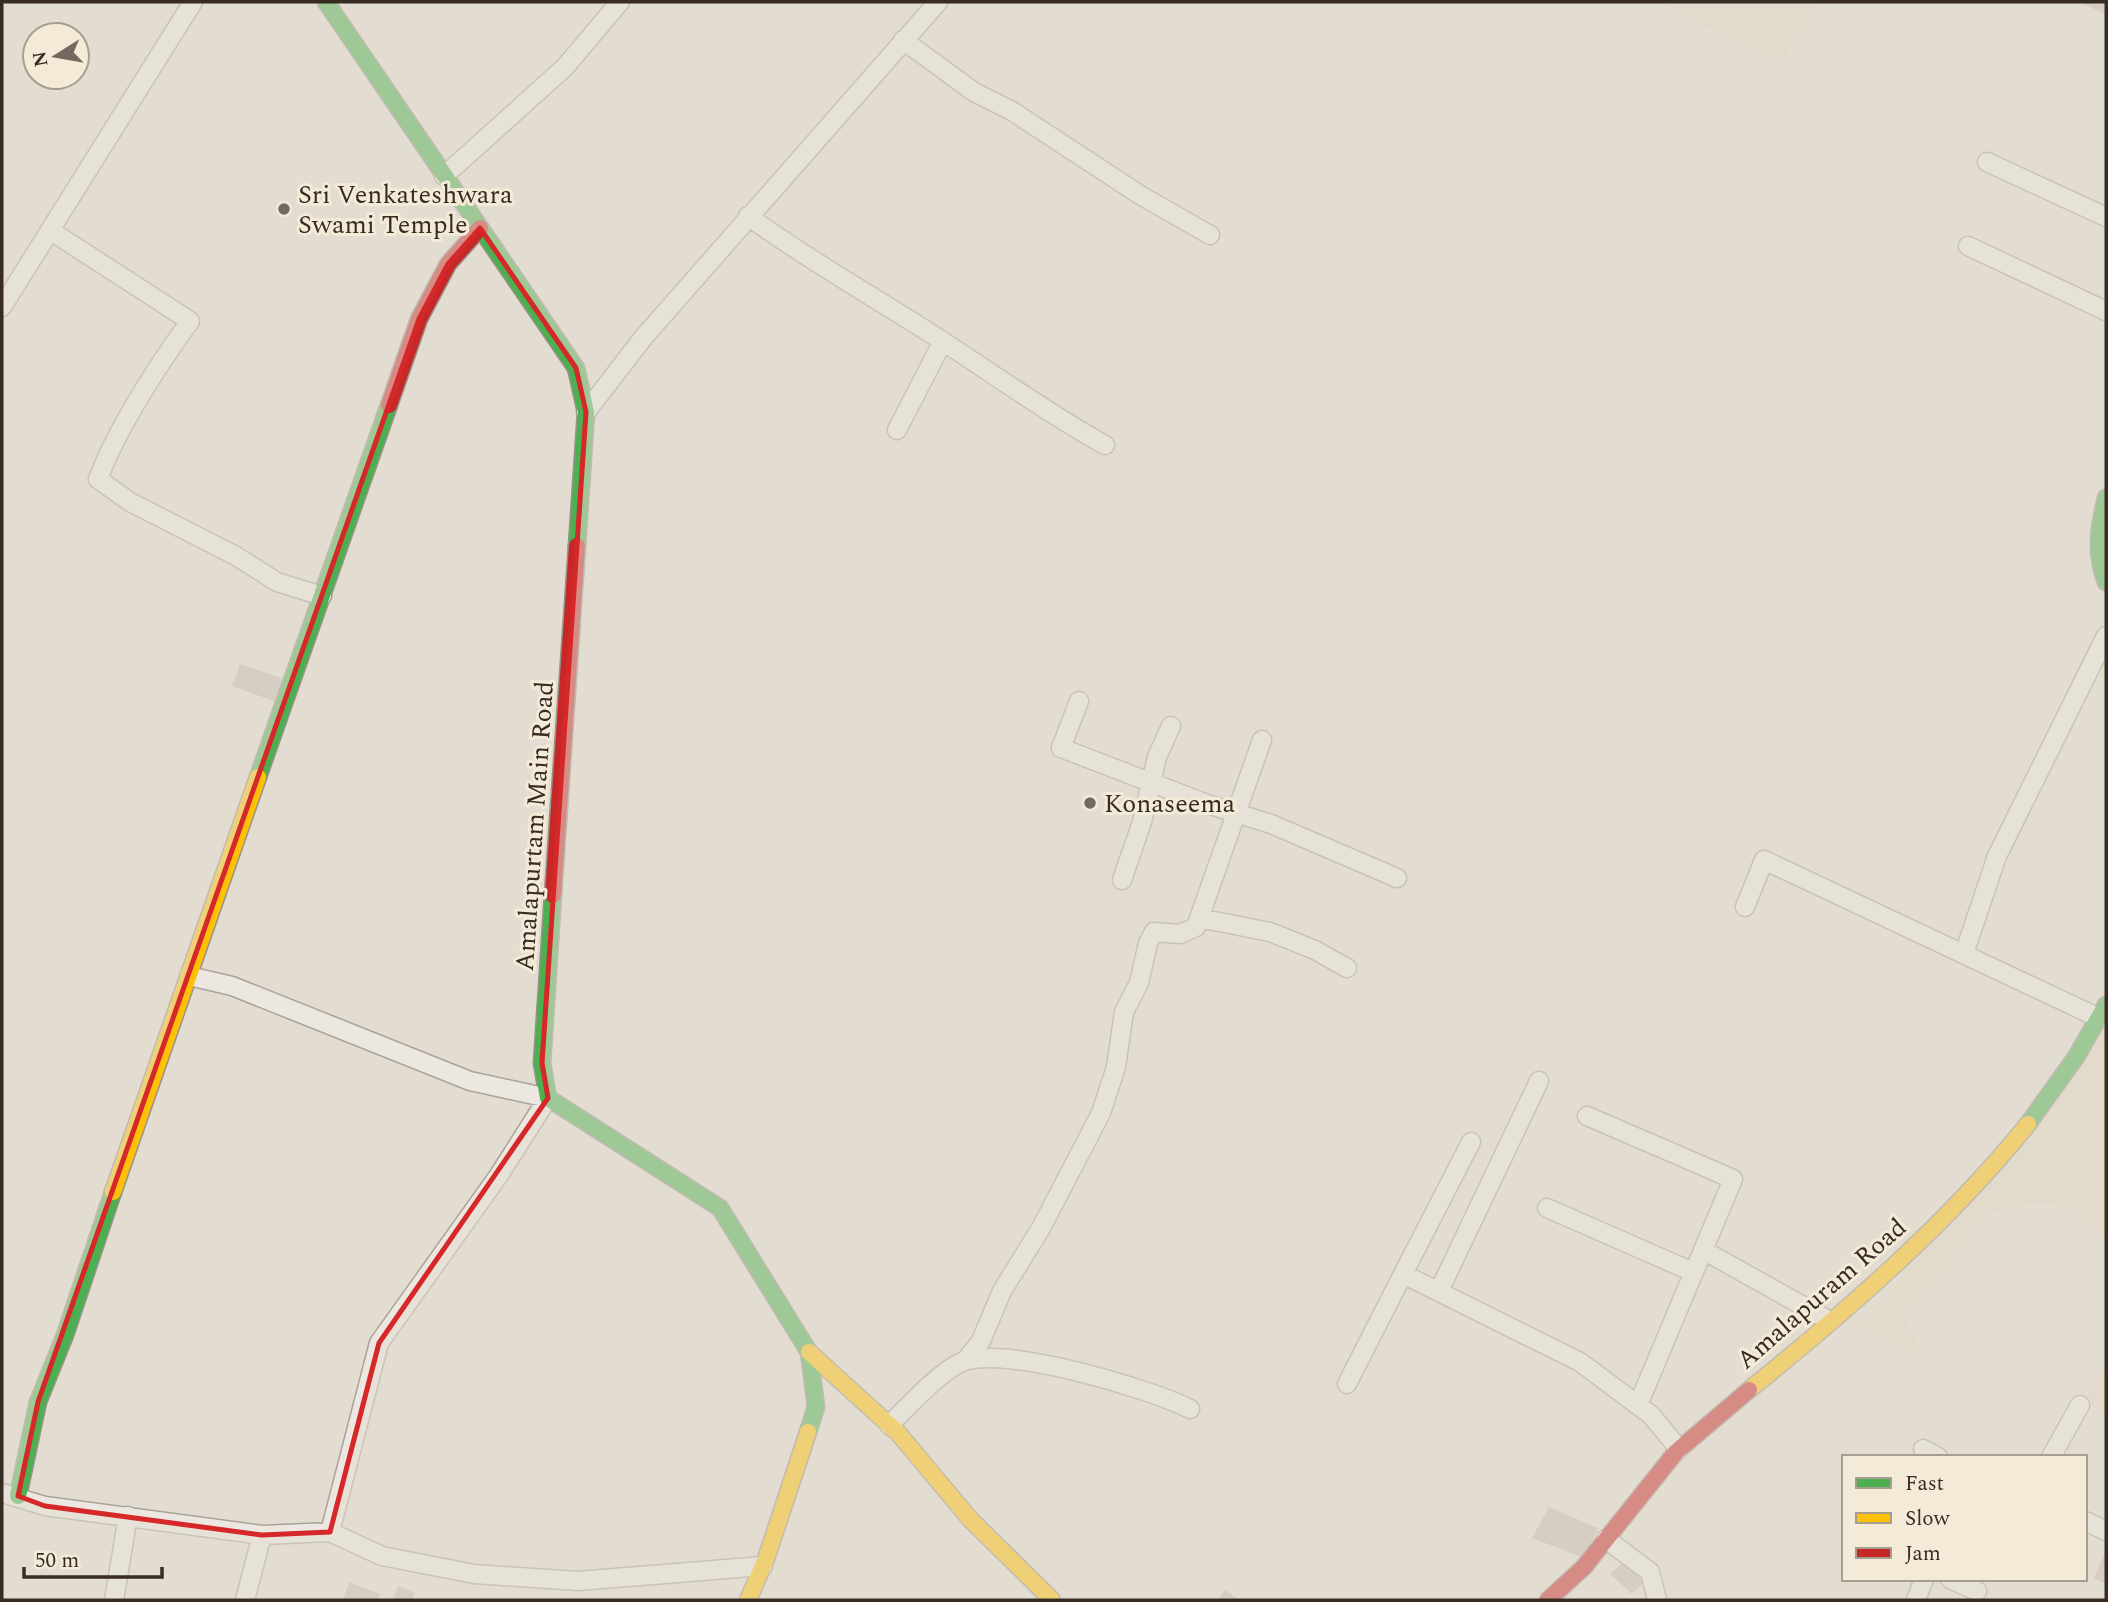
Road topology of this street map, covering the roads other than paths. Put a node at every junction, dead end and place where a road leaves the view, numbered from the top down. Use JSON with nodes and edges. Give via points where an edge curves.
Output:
{"nodes":[{"id":1,"x":193,"y":2,"type":"edge"},
{"id":2,"x":326,"y":2,"type":"edge"},
{"id":3,"x":620,"y":2,"type":"edge"},
{"id":4,"x":938,"y":2,"type":"edge"},
{"id":5,"x":903,"y":40,"type":"junction"},
{"id":6,"x":1987,"y":162,"type":"dead end"},
{"id":7,"x":444,"y":176,"type":"junction"},
{"id":8,"x":748,"y":216,"type":"junction"},
{"id":9,"x":2106,"y":217,"type":"edge"},
{"id":10,"x":480,"y":228,"type":"junction"},
{"id":11,"x":51,"y":231,"type":"junction"},
{"id":12,"x":1210,"y":234,"type":"dead end"},
{"id":13,"x":1968,"y":246,"type":"dead end"},
{"id":14,"x":2,"y":307,"type":"edge"},
{"id":15,"x":2106,"y":311,"type":"edge"},
{"id":16,"x":943,"y":341,"type":"junction"},
{"id":17,"x":586,"y":412,"type":"junction"},
{"id":18,"x":897,"y":430,"type":"dead end"},
{"id":19,"x":1105,"y":445,"type":"dead end"},
{"id":20,"x":2106,"y":498,"type":"edge"},
{"id":21,"x":2104,"y":525,"type":"edge"},
{"id":22,"x":2106,"y":582,"type":"edge"},
{"id":23,"x":322,"y":596,"type":"junction"},
{"id":24,"x":2106,"y":636,"type":"edge"},
{"id":25,"x":1079,"y":701,"type":"dead end"},
{"id":26,"x":1171,"y":726,"type":"dead end"},
{"id":27,"x":1262,"y":740,"type":"dead end"},
{"id":28,"x":1149,"y":782,"type":"junction"},
{"id":29,"x":1237,"y":815,"type":"junction"},
{"id":30,"x":1397,"y":878,"type":"dead end"},
{"id":31,"x":1122,"y":880,"type":"dead end"},
{"id":32,"x":1745,"y":907,"type":"dead end"},
{"id":33,"x":1199,"y":918,"type":"junction"},
{"id":34,"x":1964,"y":954,"type":"junction"},
{"id":35,"x":1347,"y":968,"type":"dead end"},
{"id":36,"x":190,"y":976,"type":"junction"},
{"id":37,"x":2103,"y":1012,"type":"edge"},
{"id":38,"x":1539,"y":1081,"type":"dead end"},
{"id":39,"x":548,"y":1098,"type":"junction"},
{"id":40,"x":1587,"y":1116,"type":"dead end"},
{"id":41,"x":1471,"y":1142,"type":"dead end"},
{"id":42,"x":1547,"y":1208,"type":"dead end"},
{"id":43,"x":1703,"y":1250,"type":"junction"},
{"id":44,"x":1693,"y":1272,"type":"junction"},
{"id":45,"x":1403,"y":1275,"type":"junction"},
{"id":46,"x":1438,"y":1291,"type":"junction"},
{"id":47,"x":1830,"y":1321,"type":"junction"},
{"id":48,"x":809,"y":1352,"type":"junction"},
{"id":49,"x":965,"y":1361,"type":"junction"},
{"id":50,"x":1347,"y":1384,"type":"dead end"},
{"id":51,"x":1637,"y":1405,"type":"junction"},
{"id":52,"x":2080,"y":1405,"type":"dead end"},
{"id":53,"x":1190,"y":1409,"type":"dead end"},
{"id":54,"x":889,"y":1425,"type":"junction"},
{"id":55,"x":1679,"y":1449,"type":"junction"},
{"id":56,"x":2052,"y":1455,"type":"edge"},
{"id":57,"x":10,"y":1495,"type":"edge"},
{"id":58,"x":128,"y":1516,"type":"junction"},
{"id":59,"x":2087,"y":1522,"type":"edge"},
{"id":60,"x":2106,"y":1531,"type":"edge"},
{"id":61,"x":330,"y":1532,"type":"junction"},
{"id":62,"x":262,"y":1535,"type":"junction"},
{"id":63,"x":1606,"y":1539,"type":"junction"},
{"id":64,"x":763,"y":1566,"type":"junction"},
{"id":65,"x":1923,"y":1581,"type":"edge"},
{"id":66,"x":1955,"y":1581,"type":"edge"},
{"id":67,"x":1978,"y":1590,"type":"edge"},
{"id":68,"x":114,"y":1600,"type":"edge"},
{"id":69,"x":245,"y":1600,"type":"edge"},
{"id":70,"x":748,"y":1600,"type":"edge"},
{"id":71,"x":1052,"y":1600,"type":"edge"},
{"id":72,"x":1548,"y":1600,"type":"edge"},
{"id":73,"x":1657,"y":1600,"type":"edge"},
{"id":74,"x":1916,"y":1600,"type":"edge"}],
"edges":[{"from":1,"to":11,"type":"street"},
{"from":2,"to":7,"type":"street","name":"Amalapurtam Main Road"},
{"from":3,"to":7,"type":"street","via":[[565,67]]},
{"from":4,"to":5,"type":"street"},
{"from":5,"to":8,"type":"street"},
{"from":5,"to":12,"type":"street","via":[[974,92]]},
{"from":6,"to":9,"type":"street"},
{"from":7,"to":10,"type":"street","name":"Amalapurtam Main Road"},
{"from":8,"to":16,"type":"street","via":[[814,263]]},
{"from":8,"to":17,"type":"street"},
{"from":10,"to":17,"type":"street","name":"Amalapurtam Main Road","via":[[576,368]]},
{"from":10,"to":23,"type":"street","via":[[447,264],[419,318]]},
{"from":11,"to":14,"type":"street"},
{"from":11,"to":23,"type":"street","via":[[190,321],[153,374],[99,479],[130,502],[277,582]]},
{"from":13,"to":15,"type":"street"},
{"from":16,"to":18,"type":"street"},
{"from":16,"to":19,"type":"street"},
{"from":17,"to":39,"type":"street","name":"Amalapurtam Main Road","via":[[542,1063]]},
{"from":20,"to":21,"type":"street"},
{"from":21,"to":22,"type":"street","via":[[2099,566]]},
{"from":23,"to":36,"type":"street"},
{"from":24,"to":34,"type":"street","via":[[1997,856]]},
{"from":25,"to":28,"type":"street","via":[[1061,748]]},
{"from":26,"to":28,"type":"street"},
{"from":27,"to":29,"type":"street"},
{"from":28,"to":29,"type":"street"},
{"from":28,"to":31,"type":"street","via":[[1142,822]]},
{"from":29,"to":30,"type":"street","via":[[1271,824]]},
{"from":29,"to":33,"type":"street"},
{"from":32,"to":34,"type":"street","via":[[1764,860]]},
{"from":33,"to":35,"type":"street","via":[[1270,932]]},
{"from":33,"to":49,"type":"street","via":[[1196,927],[1181,934],[1154,932],[1148,943],[1139,983],[1124,1012],[1116,1068],[1101,1113],[1002,1291],[981,1340]]},
{"from":34,"to":37,"type":"street"},
{"from":36,"to":39,"type":"street","via":[[232,986],[470,1081]]},
{"from":36,"to":57,"type":"street","via":[[38,1402]]},
{"from":37,"to":47,"type":"street","name":"Amalapuram Road","via":[[2007,1152],[1902,1258]]},
{"from":38,"to":46,"type":"street"},
{"from":39,"to":48,"type":"street","via":[[720,1208]]},
{"from":39,"to":61,"type":"street","via":[[379,1343]]},
{"from":40,"to":43,"type":"street","via":[[1733,1179]]},
{"from":41,"to":45,"type":"street"},
{"from":42,"to":44,"type":"street"},
{"from":43,"to":44,"type":"street"},
{"from":43,"to":47,"type":"street"},
{"from":44,"to":51,"type":"street"},
{"from":45,"to":46,"type":"street"},
{"from":45,"to":50,"type":"street"},
{"from":46,"to":51,"type":"street","via":[[1580,1362]]},
{"from":47,"to":55,"type":"street","name":"Amalapuram Road"},
{"from":48,"to":54,"type":"street"},
{"from":48,"to":64,"type":"street","via":[[816,1407]]},
{"from":49,"to":53,"type":"street","via":[[1013,1359],[1073,1371],[1136,1386]]},
{"from":49,"to":54,"type":"street"},
{"from":51,"to":55,"type":"street"},
{"from":52,"to":56,"type":"street"},
{"from":54,"to":71,"type":"street","via":[[970,1519]]},
{"from":55,"to":63,"type":"street","name":"Amalapuram Road"},
{"from":57,"to":58,"type":"street","via":[[45,1506]]},
{"from":58,"to":62,"type":"street"},
{"from":58,"to":68,"type":"street"},
{"from":59,"to":60,"type":"street"},
{"from":61,"to":62,"type":"street"},
{"from":61,"to":64,"type":"street","via":[[382,1556],[474,1574],[578,1581]]},
{"from":62,"to":69,"type":"street"},
{"from":63,"to":72,"type":"street","name":"Amalapuram Road"},
{"from":63,"to":73,"type":"street","via":[[1650,1573]]},
{"from":64,"to":70,"type":"street"},
{"from":65,"to":74,"type":"street"},
{"from":66,"to":67,"type":"street"}]}
